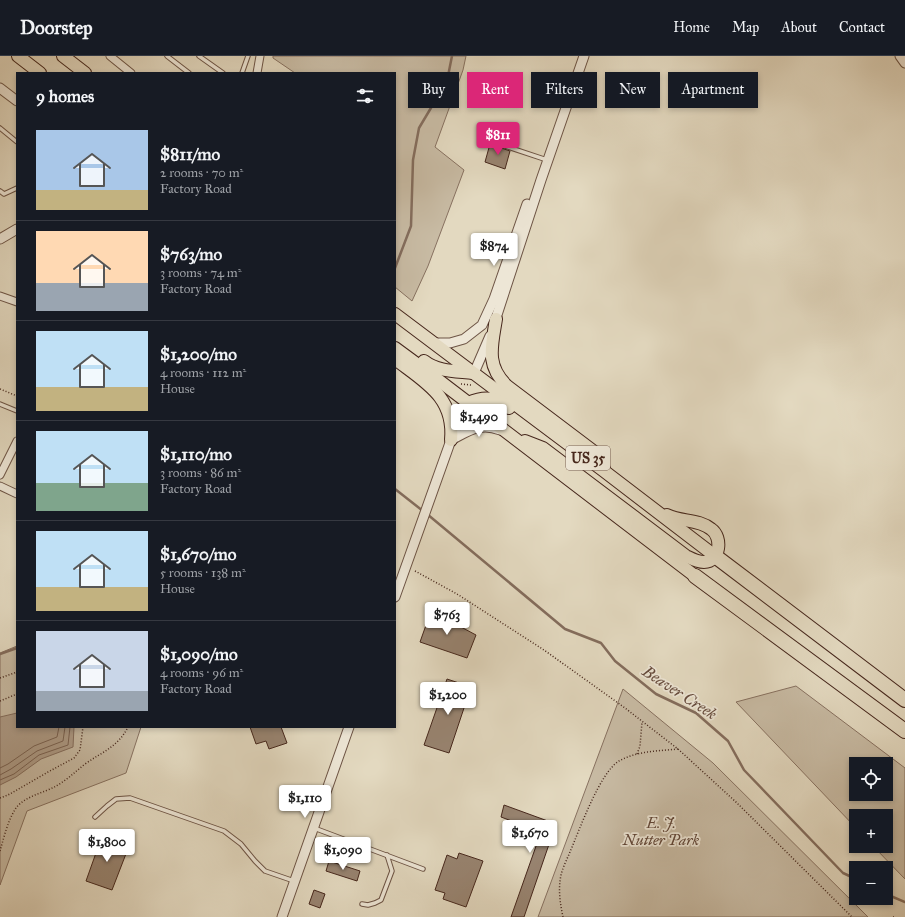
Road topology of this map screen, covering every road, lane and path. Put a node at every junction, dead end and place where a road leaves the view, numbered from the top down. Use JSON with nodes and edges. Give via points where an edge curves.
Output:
{"nodes":[{"id":1,"x":18,"y":56,"type":"edge"},
{"id":2,"x":62,"y":56,"type":"edge"},
{"id":3,"x":110,"y":56,"type":"edge"},
{"id":4,"x":167,"y":56,"type":"edge"},
{"id":5,"x":198,"y":56,"type":"edge"},
{"id":6,"x":248,"y":56,"type":"edge"},
{"id":7,"x":260,"y":56,"type":"edge"},
{"id":8,"x":584,"y":56,"type":"edge"},
{"id":9,"x":900,"y":56,"type":"edge"},
{"id":10,"x":905,"y":63,"type":"edge"},
{"id":11,"x":38,"y":72,"type":"edge"},
{"id":12,"x":84,"y":72,"type":"edge"},
{"id":13,"x":129,"y":72,"type":"edge"},
{"id":14,"x":188,"y":72,"type":"edge"},
{"id":15,"x":222,"y":72,"type":"edge"},
{"id":16,"x":242,"y":72,"type":"edge"},
{"id":17,"x":257,"y":72,"type":"edge"},
{"id":18,"x":0,"y":88,"type":"edge"},
{"id":19,"x":16,"y":101,"type":"edge"},
{"id":20,"x":0,"y":128,"type":"edge"},
{"id":21,"x":16,"y":141,"type":"edge"},
{"id":22,"x":490,"y":141,"type":"dead end"},
{"id":23,"x":548,"y":160,"type":"junction"},
{"id":24,"x":541,"y":180,"type":"junction"},
{"id":25,"x":16,"y":188,"type":"edge"},
{"id":26,"x":0,"y":191,"type":"edge"},
{"id":27,"x":16,"y":230,"type":"edge"},
{"id":28,"x":0,"y":239,"type":"edge"},
{"id":29,"x":0,"y":296,"type":"edge"},
{"id":30,"x":16,"y":302,"type":"edge"},
{"id":31,"x":396,"y":319,"type":"edge"},
{"id":32,"x":496,"y":319,"type":"junction"},
{"id":33,"x":396,"y":341,"type":"edge"},
{"id":34,"x":434,"y":344,"type":"junction"},
{"id":35,"x":396,"y":349,"type":"edge"},
{"id":36,"x":396,"y":361,"type":"edge"},
{"id":37,"x":474,"y":373,"type":"junction"},
{"id":38,"x":457,"y":383,"type":"dead end"},
{"id":39,"x":471,"y":385,"type":"dead end"},
{"id":40,"x":0,"y":389,"type":"edge"},
{"id":41,"x":16,"y":396,"type":"edge"},
{"id":42,"x":468,"y":403,"type":"junction"},
{"id":43,"x":0,"y":404,"type":"edge"},
{"id":44,"x":16,"y":411,"type":"edge"},
{"id":45,"x":508,"y":433,"type":"junction"},
{"id":46,"x":451,"y":440,"type":"junction"},
{"id":47,"x":16,"y":443,"type":"edge"},
{"id":48,"x":604,"y":470,"type":"junction"},
{"id":49,"x":0,"y":475,"type":"edge"},
{"id":50,"x":0,"y":486,"type":"edge"},
{"id":51,"x":16,"y":494,"type":"edge"},
{"id":52,"x":653,"y":508,"type":"junction"},
{"id":53,"x":700,"y":544,"type":"junction"},
{"id":54,"x":715,"y":556,"type":"junction"},
{"id":55,"x":415,"y":571,"type":"dead end"},
{"id":56,"x":695,"y":576,"type":"joint"},
{"id":57,"x":396,"y":594,"type":"edge"},
{"id":58,"x":16,"y":672,"type":"edge"},
{"id":59,"x":0,"y":678,"type":"edge"},
{"id":60,"x":16,"y":694,"type":"edge"},
{"id":61,"x":905,"y":700,"type":"edge"},
{"id":62,"x":0,"y":701,"type":"edge"},
{"id":63,"x":642,"y":722,"type":"junction"},
{"id":64,"x":83,"y":728,"type":"edge"},
{"id":65,"x":128,"y":728,"type":"edge"},
{"id":66,"x":349,"y":728,"type":"edge"},
{"id":67,"x":905,"y":731,"type":"edge"},
{"id":68,"x":678,"y":749,"type":"junction"},
{"id":69,"x":637,"y":754,"type":"junction"},
{"id":70,"x":0,"y":798,"type":"edge"},
{"id":71,"x":95,"y":818,"type":"dead end"},
{"id":72,"x":313,"y":827,"type":"junction"},
{"id":73,"x":0,"y":851,"type":"edge"},
{"id":74,"x":387,"y":855,"type":"junction"},
{"id":75,"x":423,"y":868,"type":"dead end"},
{"id":76,"x":294,"y":881,"type":"junction"},
{"id":77,"x":362,"y":904,"type":"dead end"},
{"id":78,"x":282,"y":917,"type":"edge"},
{"id":79,"x":563,"y":917,"type":"edge"},
{"id":80,"x":852,"y":917,"type":"edge"}],
"edges":[{"from":1,"to":11,"type":"highway"},
{"from":2,"to":12,"type":"highway"},
{"from":3,"to":13,"type":"street"},
{"from":4,"to":14,"type":"lane"},
{"from":5,"to":15,"type":"lane"},
{"from":6,"to":16,"type":"lane"},
{"from":7,"to":17,"type":"street"},
{"from":8,"to":23,"type":"street"},
{"from":9,"to":10,"type":"street"},
{"from":18,"to":19,"type":"street"},
{"from":20,"to":21,"type":"lane"},
{"from":22,"to":23,"type":"lane"},
{"from":23,"to":24,"type":"street"},
{"from":24,"to":32,"type":"street"},
{"from":24,"to":34,"type":"street","via":[[527,204],[494,299],[482,325],[464,339]]},
{"from":25,"to":26,"type":"lane","via":[[4,194]]},
{"from":27,"to":28,"type":"street"},
{"from":29,"to":30,"type":"street"},
{"from":31,"to":34,"type":"highway","number":"US 35"},
{"from":32,"to":37,"type":"street"},
{"from":32,"to":48,"type":"highway","via":[[491,354],[498,378],[597,454]]},
{"from":33,"to":37,"type":"highway","via":[[435,368]]},
{"from":34,"to":37,"type":"highway","number":"US 35"},
{"from":35,"to":42,"type":"highway","number":"US 35"},
{"from":36,"to":46,"type":"highway","via":[[434,389],[442,399],[451,420]]},
{"from":37,"to":48,"type":"highway","number":"US 35"},
{"from":38,"to":39,"type":"path"},
{"from":40,"to":41,"type":"path"},
{"from":42,"to":45,"type":"highway","number":"US 35"},
{"from":42,"to":46,"type":"street"},
{"from":42,"to":53,"type":"highway","via":[[486,398],[504,404],[673,532]]},
{"from":43,"to":44,"type":"lane"},
{"from":45,"to":46,"type":"street","via":[[490,426],[480,427]]},
{"from":45,"to":54,"type":"highway","via":[[543,448],[686,556],[704,562],[712,560]]},
{"from":45,"to":56,"type":"highway","number":"US 35"},
{"from":46,"to":57,"type":"street"},
{"from":47,"to":49,"type":"street"},
{"from":48,"to":52,"type":"highway","number":"US 35"},
{"from":50,"to":51,"type":"street"},
{"from":52,"to":53,"type":"highway","number":"US 35"},
{"from":52,"to":54,"type":"highway","via":[[672,517],[712,529],[717,537],[718,546]]},
{"from":53,"to":54,"type":"highway","number":"US 35"},
{"from":54,"to":61,"type":"highway","number":"US 35"},
{"from":55,"to":63,"type":"path","via":[[502,622]]},
{"from":56,"to":67,"type":"highway","number":"US 35"},
{"from":58,"to":59,"type":"path"},
{"from":60,"to":62,"type":"path"},
{"from":63,"to":68,"type":"path"},
{"from":63,"to":69,"type":"path"},
{"from":64,"to":70,"type":"path","via":[[80,750],[74,758]]},
{"from":65,"to":73,"type":"path","via":[[117,743],[66,780],[31,797],[16,808]]},
{"from":66,"to":72,"type":"street"},
{"from":68,"to":69,"type":"path"},
{"from":68,"to":80,"type":"path","via":[[737,803]]},
{"from":69,"to":79,"type":"path","via":[[617,762],[608,772],[580,827],[561,875],[559,895]]},
{"from":71,"to":76,"type":"lane","via":[[116,799],[130,798],[224,831],[241,844],[266,871]]},
{"from":72,"to":74,"type":"lane"},
{"from":72,"to":76,"type":"street"},
{"from":74,"to":75,"type":"lane"},
{"from":74,"to":77,"type":"lane","via":[[392,871],[381,900],[368,905]]},
{"from":76,"to":78,"type":"street"}]}
